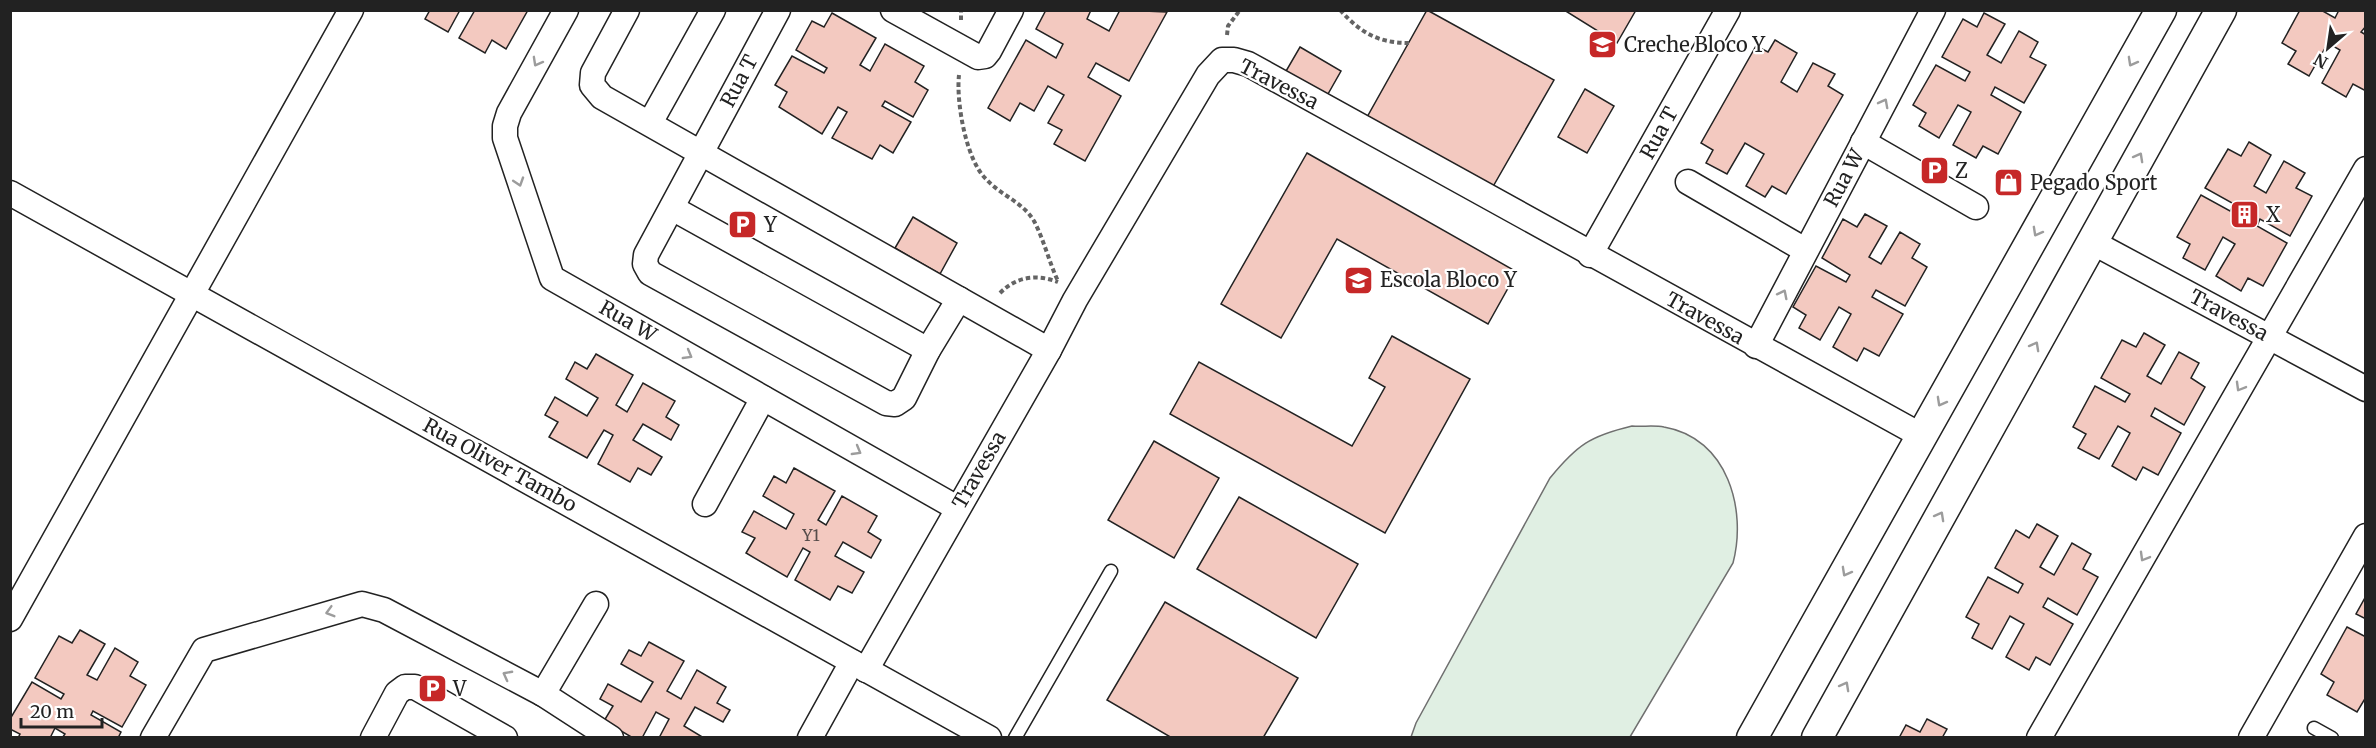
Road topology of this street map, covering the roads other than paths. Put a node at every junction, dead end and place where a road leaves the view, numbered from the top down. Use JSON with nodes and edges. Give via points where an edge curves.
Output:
{"nodes":[{"id":1,"x":351,"y":10,"type":"edge"},
{"id":2,"x":566,"y":10,"type":"edge"},
{"id":3,"x":627,"y":10,"type":"edge"},
{"id":4,"x":713,"y":10,"type":"edge"},
{"id":5,"x":778,"y":10,"type":"edge"},
{"id":6,"x":893,"y":10,"type":"edge"},
{"id":7,"x":1011,"y":10,"type":"edge"},
{"id":8,"x":1728,"y":10,"type":"edge"},
{"id":9,"x":1933,"y":10,"type":"edge"},
{"id":10,"x":2161,"y":10,"type":"edge"},
{"id":11,"x":2221,"y":10,"type":"edge"},
{"id":12,"x":650,"y":123,"type":"junction"},
{"id":13,"x":1863,"y":142,"type":"junction"},
{"id":14,"x":701,"y":152,"type":"junction"},
{"id":15,"x":2366,"y":169,"type":"edge"},
{"id":16,"x":1688,"y":182,"type":"dead end"},
{"id":17,"x":10,"y":193,"type":"edge"},
{"id":18,"x":1976,"y":207,"type":"dead end"},
{"id":19,"x":672,"y":208,"type":"junction"},
{"id":20,"x":2092,"y":242,"type":"junction"},
{"id":21,"x":1805,"y":250,"type":"junction"},
{"id":22,"x":1590,"y":255,"type":"junction"},
{"id":23,"x":193,"y":294,"type":"junction"},
{"id":24,"x":959,"y":298,"type":"junction"},
{"id":25,"x":2269,"y":336,"type":"junction"},
{"id":26,"x":1756,"y":346,"type":"junction"},
{"id":27,"x":928,"y":350,"type":"junction"},
{"id":28,"x":1049,"y":350,"type":"junction"},
{"id":29,"x":2366,"y":389,"type":"edge"},
{"id":30,"x":763,"y":398,"type":"junction"},
{"id":31,"x":1922,"y":436,"type":"junction"},
{"id":32,"x":705,"y":504,"type":"dead end"},
{"id":33,"x":957,"y":508,"type":"junction"},
{"id":34,"x":2366,"y":536,"type":"edge"},
{"id":35,"x":1111,"y":571,"type":"dead end"},
{"id":36,"x":596,"y":604,"type":"dead end"},
{"id":37,"x":10,"y":619,"type":"edge"},
{"id":38,"x":859,"y":666,"type":"junction"},
{"id":39,"x":543,"y":694,"type":"junction"},
{"id":40,"x":2314,"y":728,"type":"dead end"},
{"id":41,"x":153,"y":738,"type":"edge"},
{"id":42,"x":373,"y":738,"type":"edge"},
{"id":43,"x":505,"y":738,"type":"edge"},
{"id":44,"x":611,"y":738,"type":"edge"},
{"id":45,"x":810,"y":738,"type":"edge"},
{"id":46,"x":989,"y":738,"type":"edge"},
{"id":47,"x":1015,"y":738,"type":"edge"},
{"id":48,"x":1752,"y":738,"type":"edge"},
{"id":49,"x":1816,"y":738,"type":"edge"},
{"id":50,"x":2039,"y":738,"type":"edge"},
{"id":51,"x":2251,"y":738,"type":"edge"},
{"id":52,"x":2332,"y":738,"type":"edge"}],
"edges":[{"from":1,"to":23,"type":"street"},
{"from":2,"to":30,"type":"street","name":"Rua W","one_way":true,"via":[[505,126],[505,138],[548,271],[552,278]]},
{"from":3,"to":12,"type":"street","via":[[593,73],[592,85],[602,97]]},
{"from":4,"to":12,"type":"street"},
{"from":5,"to":14,"type":"street","name":"Rua T"},
{"from":6,"to":7,"type":"street","via":[[978,57],[985,57]]},
{"from":8,"to":22,"type":"street","name":"Rua T"},
{"from":13,"to":9,"type":"street","name":"Rua W","one_way":true},
{"from":10,"to":31,"type":"street","one_way":true},
{"from":20,"to":11,"type":"street","one_way":true},
{"from":12,"to":14,"type":"street"},
{"from":13,"to":18,"type":"street"},
{"from":13,"to":21,"type":"street","name":"Rua W"},
{"from":14,"to":19,"type":"street","name":"Rua T"},
{"from":14,"to":24,"type":"street"},
{"from":15,"to":25,"type":"street"},
{"from":16,"to":21,"type":"street"},
{"from":17,"to":23,"type":"street","name":"Rua Oliver Tambo"},
{"from":19,"to":27,"type":"street"},
{"from":19,"to":27,"type":"street","name":"Rua T","via":[[646,255],[650,273],[886,403],[895,404],[904,398]]},
{"from":20,"to":25,"type":"street","name":"Travessa"},
{"from":49,"to":20,"type":"street","one_way":true},
{"from":26,"to":21,"type":"street","name":"Rua W","one_way":true},
{"from":22,"to":26,"type":"street","name":"Travessa"},
{"from":22,"to":28,"type":"street","name":"Travessa","via":[[1248,64],[1222,60],[1208,75]]},
{"from":23,"to":37,"type":"street"},
{"from":23,"to":38,"type":"street","name":"Rua Oliver Tambo"},
{"from":24,"to":27,"type":"street","name":"Rua T"},
{"from":24,"to":28,"type":"street"},
{"from":25,"to":29,"type":"street","name":"Travessa"},
{"from":25,"to":50,"type":"street","one_way":true},
{"from":26,"to":31,"type":"street","name":"Travessa"},
{"from":28,"to":33,"type":"street","name":"Travessa"},
{"from":30,"to":32,"type":"street"},
{"from":30,"to":33,"type":"street","name":"Rua W","one_way":true},
{"from":31,"to":48,"type":"street","one_way":true},
{"from":33,"to":38,"type":"street","name":"Travessa"},
{"from":34,"to":51,"type":"street"},
{"from":35,"to":47,"type":"lane"},
{"from":36,"to":39,"type":"street"},
{"from":38,"to":45,"type":"street","name":"Travessa"},
{"from":38,"to":46,"type":"street","name":"Rua Oliver Tambo"},
{"from":39,"to":41,"type":"street","one_way":true,"via":[[384,610],[362,604],[204,650]]},
{"from":39,"to":44,"type":"street"},
{"from":40,"to":52,"type":"lane"},
{"from":42,"to":43,"type":"street","via":[[397,693],[405,687],[415,687]]}]}
